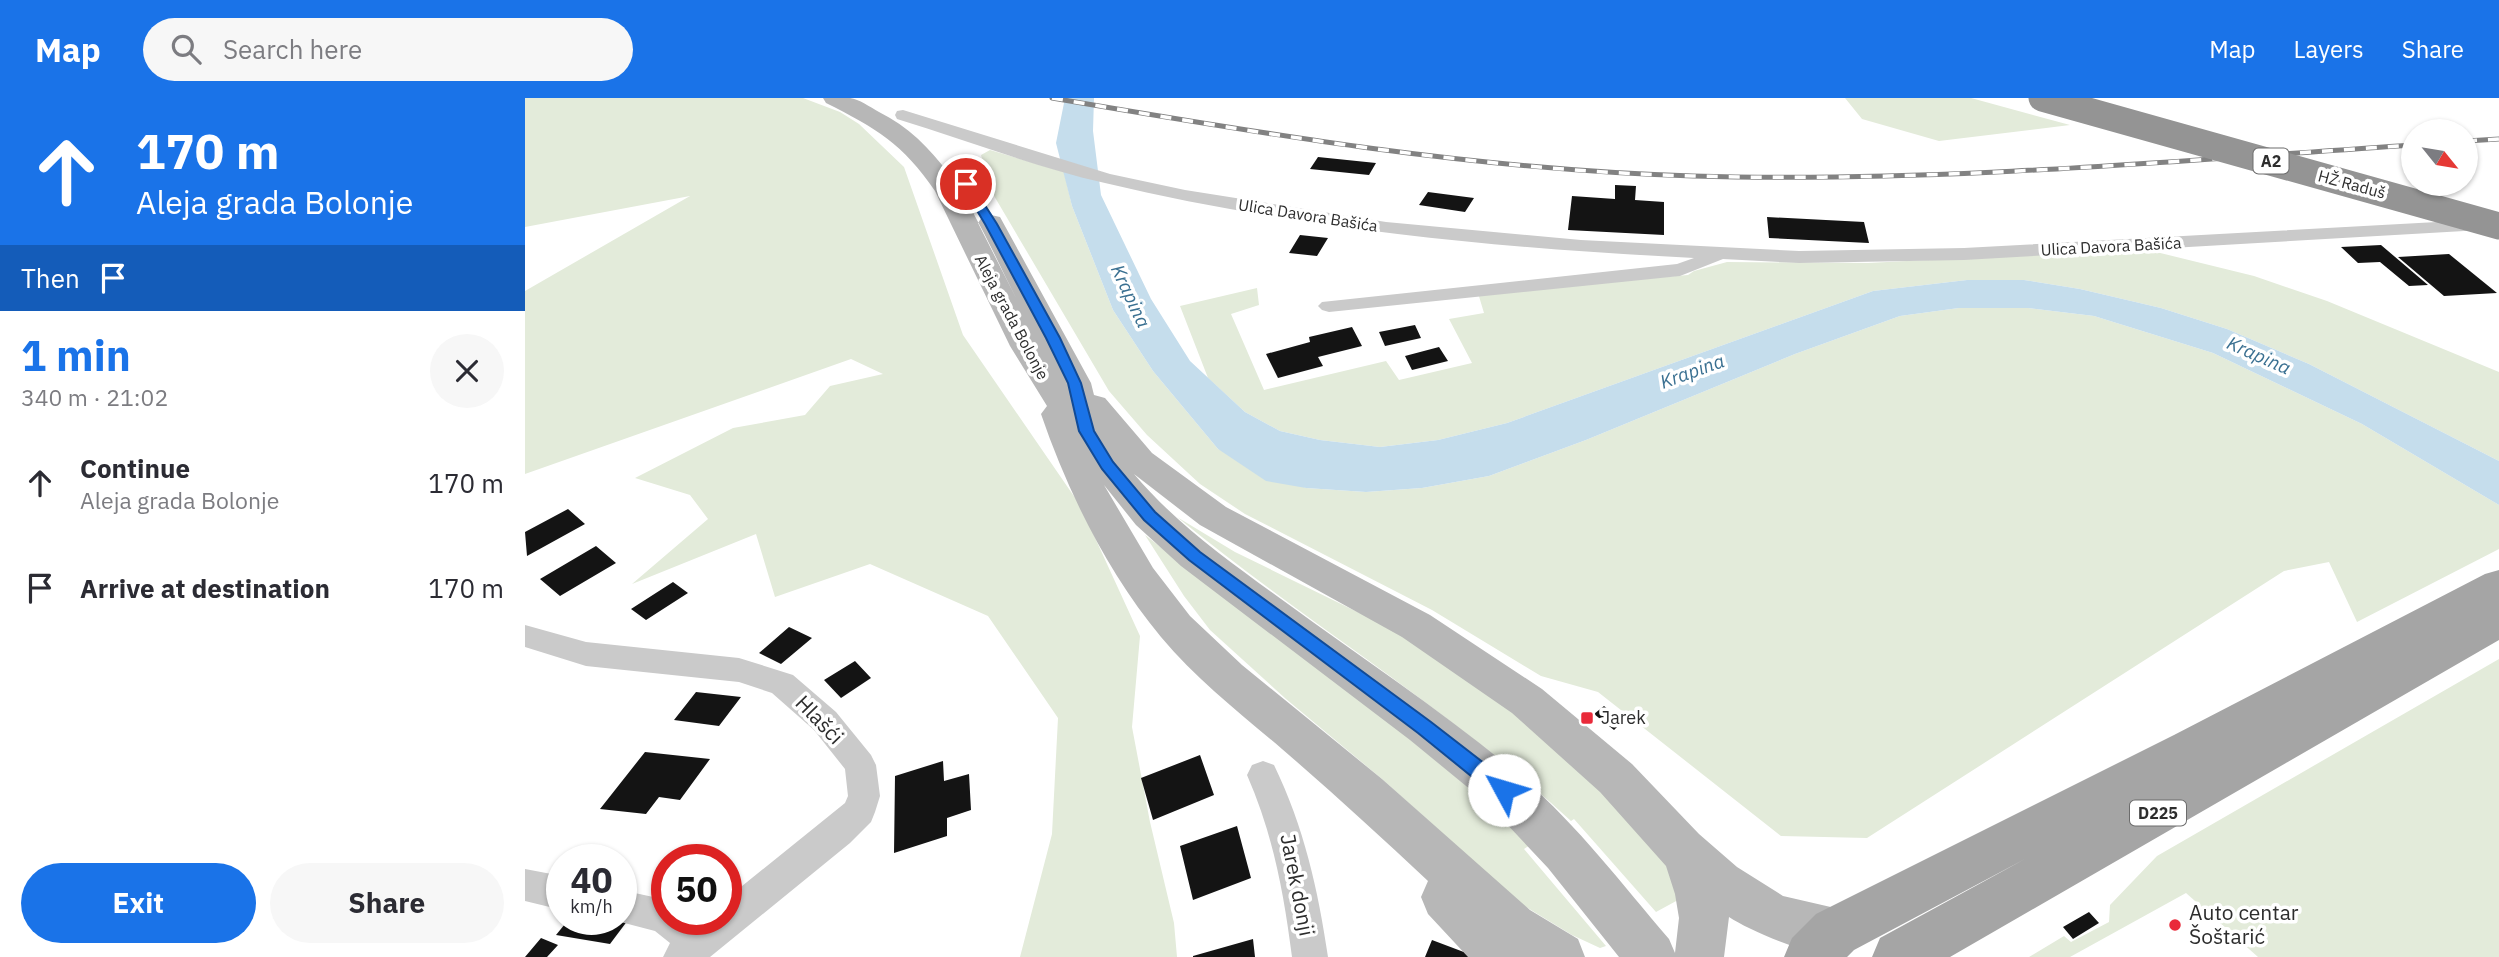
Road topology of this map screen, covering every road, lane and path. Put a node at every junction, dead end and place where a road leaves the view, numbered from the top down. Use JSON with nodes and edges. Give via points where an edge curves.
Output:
{"nodes":[{"id":1,"x":834,"y":98,"type":"edge"},
{"id":2,"x":872,"y":98,"type":"edge"},
{"id":3,"x":2042,"y":98,"type":"edge"},
{"id":4,"x":2092,"y":98,"type":"edge"},
{"id":5,"x":904,"y":115,"type":"junction"},
{"id":6,"x":1000,"y":147,"type":"joint"},
{"id":7,"x":2499,"y":211,"type":"edge"},
{"id":8,"x":2499,"y":225,"type":"edge"},
{"id":9,"x":1724,"y":253,"type":"junction"},
{"id":10,"x":1329,"y":306,"type":"dead end"},
{"id":11,"x":1064,"y":388,"type":"junction"},
{"id":12,"x":2499,"y":585,"type":"edge"},
{"id":13,"x":2499,"y":620,"type":"edge"},
{"id":14,"x":525,"y":636,"type":"edge"},
{"id":15,"x":2401,"y":656,"type":"junction"},
{"id":16,"x":1263,"y":775,"type":"dead end"},
{"id":17,"x":1421,"y":842,"type":"junction"},
{"id":18,"x":1682,"y":850,"type":"junction"},
{"id":19,"x":525,"y":885,"type":"edge"},
{"id":20,"x":546,"y":890,"type":"edge"},
{"id":21,"x":637,"y":910,"type":"edge"},
{"id":22,"x":1823,"y":945,"type":"edge"},
{"id":23,"x":689,"y":949,"type":"edge"},
{"id":24,"x":1310,"y":957,"type":"edge"},
{"id":25,"x":1502,"y":957,"type":"edge"},
{"id":26,"x":1560,"y":957,"type":"edge"},
{"id":27,"x":1651,"y":957,"type":"edge"},
{"id":28,"x":1699,"y":957,"type":"edge"},
{"id":29,"x":1789,"y":957,"type":"edge"},
{"id":30,"x":1899,"y":957,"type":"edge"}],
"edges":[{"from":1,"to":11,"type":"main road","name":"Aleja grada Bolonje","via":[[881,122],[930,165],[948,191],[1025,346]]},
{"from":2,"to":5,"type":"main road","name":"Aleja grada Bolonje"},
{"from":3,"to":8,"type":"highway","name":"HŽ Raduš","number":"A2","bridge":true},
{"from":4,"to":7,"type":"highway","name":"HŽ Raduš","number":"A2"},
{"from":5,"to":6,"type":"street","name":"Ulica Davora Bašića"},
{"from":5,"to":11,"type":"main road","name":"Aleja grada Bolonje","via":[[927,134],[991,224]]},
{"from":6,"to":9,"type":"street","name":"Ulica Davora Bašića","via":[[1147,188],[1386,228],[1581,246]]},
{"from":8,"to":9,"type":"street","name":"Ulica Davora Bašića","via":[[1964,254],[1799,257]]},
{"from":9,"to":10,"type":"street","name":"Ulica Davora Bašića","via":[[1680,270]]},
{"from":11,"to":17,"type":"main road","via":[[1061,428],[1101,514],[1175,627]]},
{"from":11,"to":18,"type":"main road","via":[[1177,491],[1223,522],[1416,625],[1536,709],[1616,778]]},
{"from":11,"to":27,"type":"main road","name":"Aleja grada Bolonje","via":[[1108,466],[1149,516],[1205,564],[1504,790],[1565,852]]},
{"from":12,"to":15,"type":"main road","number":"D225"},
{"from":13,"to":15,"type":"main road","number":"D225"},
{"from":14,"to":23,"type":"street","name":"Hlašći","via":[[586,653],[739,670],[782,684],[825,721],[860,765],[865,796],[859,812]]},
{"from":15,"to":22,"type":"main road","number":"D225"},
{"from":15,"to":30,"type":"main road","number":"D225"},
{"from":16,"to":24,"type":"street","name":"Jarek donji","via":[[1293,850]]},
{"from":17,"to":25,"type":"main road","via":[[1446,898]]},
{"from":17,"to":26,"type":"main road","via":[[1512,927]]},
{"from":18,"to":22,"type":"main road","via":[[1720,883]]},
{"from":18,"to":28,"type":"main road","via":[[1702,895],[1705,922]]},
{"from":19,"to":20,"type":"street"},
{"from":21,"to":23,"type":"street","name":"Hlašći","via":[[663,916]]},
{"from":22,"to":29,"type":"main road"}]}
